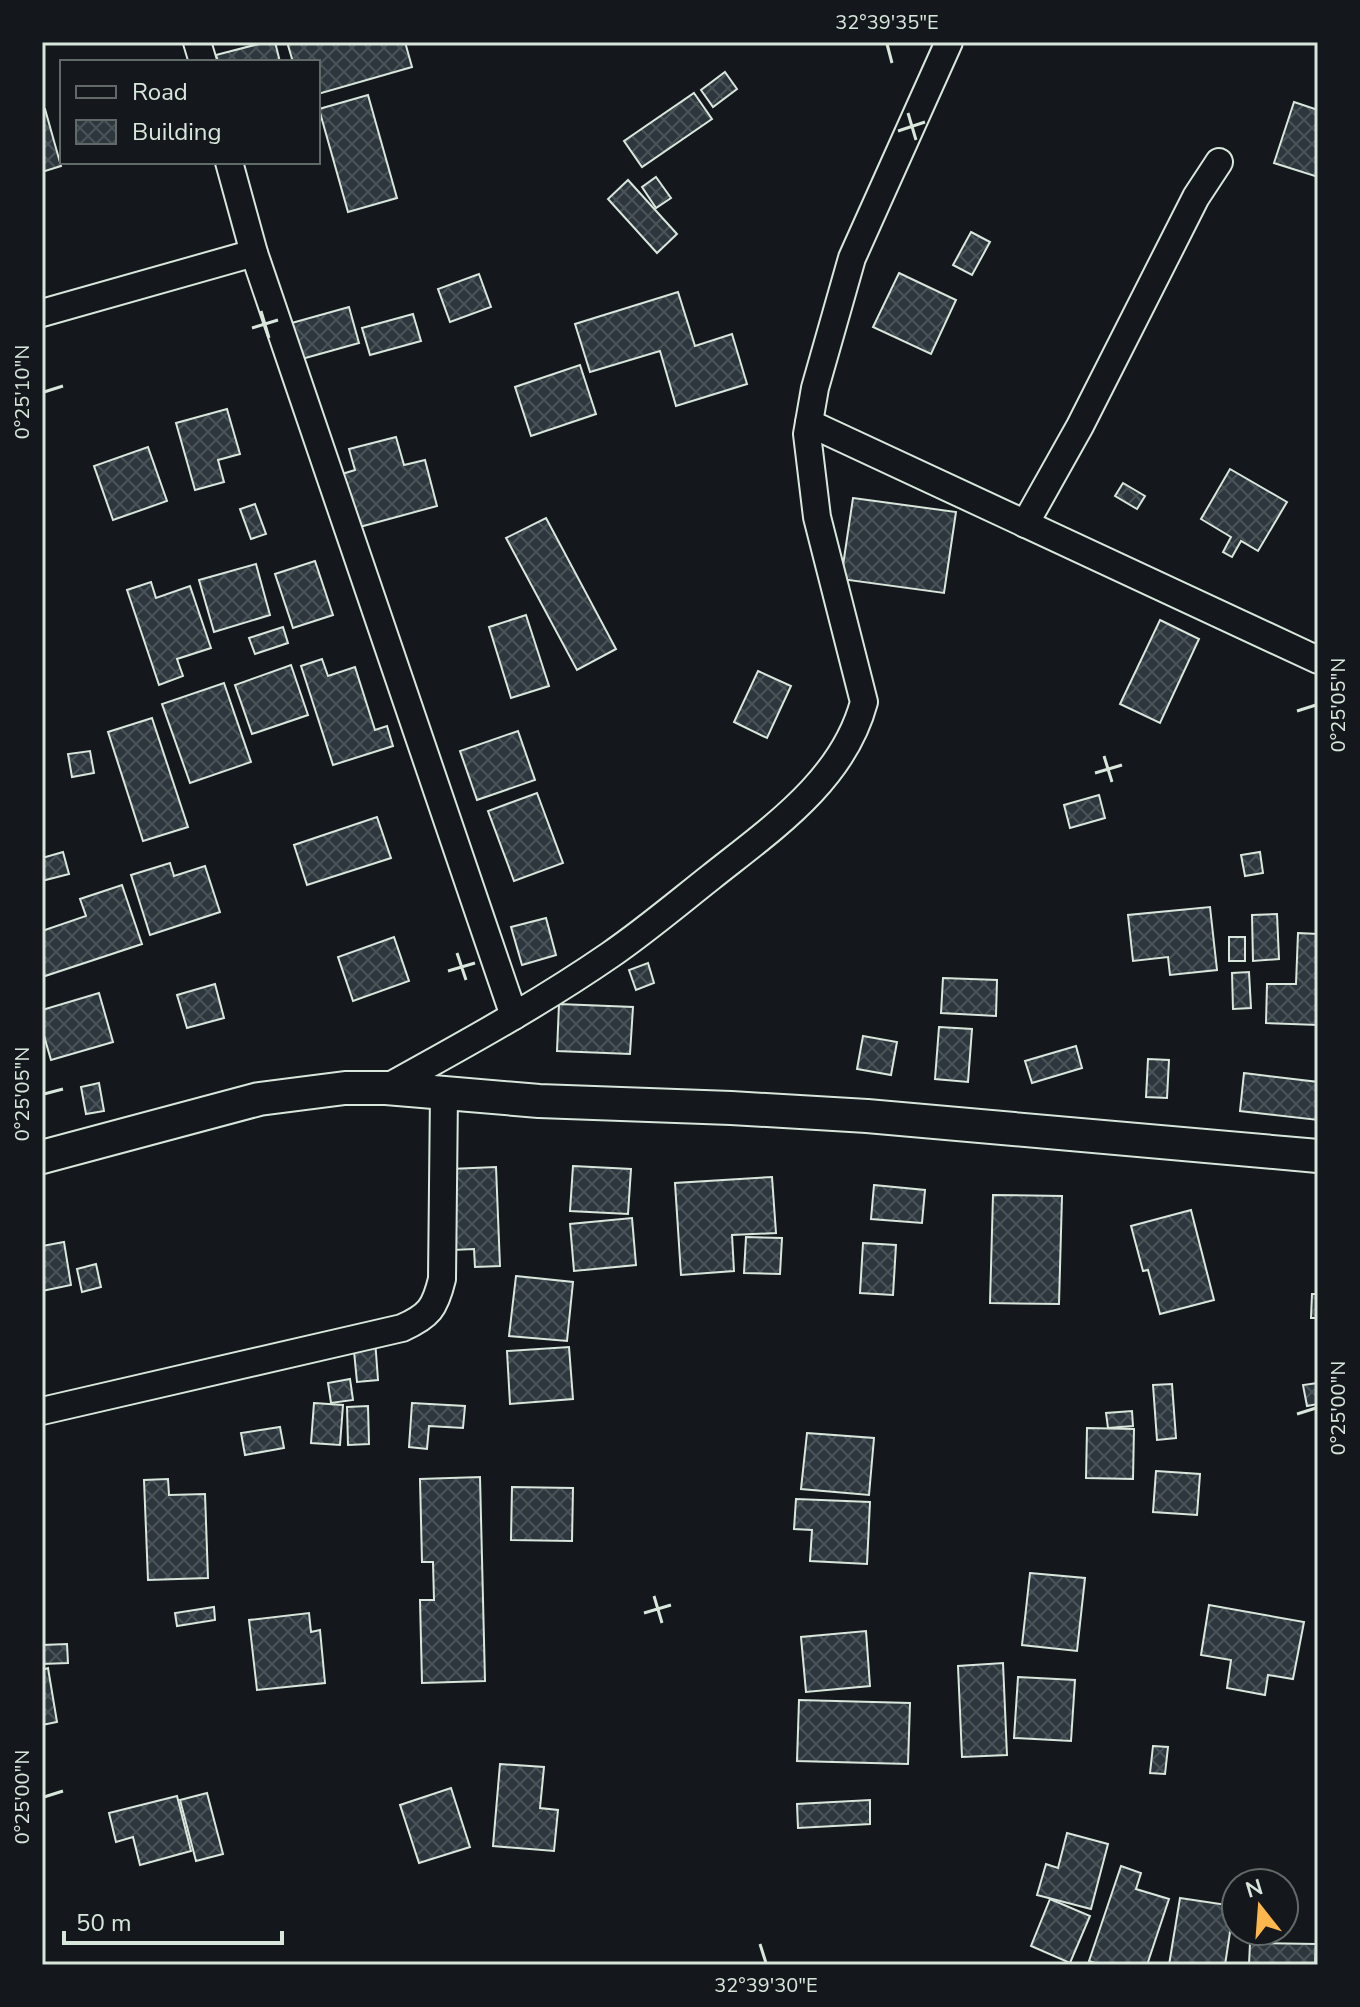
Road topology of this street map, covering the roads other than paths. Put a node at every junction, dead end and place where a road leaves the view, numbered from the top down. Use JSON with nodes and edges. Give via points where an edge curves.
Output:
{"nodes":[{"id":1,"x":949,"y":42,"type":"edge"},
{"id":2,"x":1219,"y":162,"type":"dead end"},
{"id":3,"x":230,"y":164,"type":"edge"},
{"id":4,"x":254,"y":253,"type":"junction"},
{"id":5,"x":42,"y":313,"type":"edge"},
{"id":6,"x":809,"y":423,"type":"junction"},
{"id":7,"x":1025,"y":524,"type":"junction"},
{"id":8,"x":1318,"y":660,"type":"edge"},
{"id":9,"x":514,"y":1016,"type":"junction"},
{"id":10,"x":386,"y":1088,"type":"junction"},
{"id":11,"x":444,"y":1093,"type":"junction"},
{"id":12,"x":1318,"y":1156,"type":"edge"},
{"id":13,"x":42,"y":1157,"type":"edge"},
{"id":14,"x":42,"y":1411,"type":"edge"}],
"edges":[{"from":1,"to":6,"type":"street","via":[[852,258]]},
{"from":2,"to":7,"type":"street"},
{"from":3,"to":4,"type":"street"},
{"from":4,"to":5,"type":"street"},
{"from":4,"to":9,"type":"street"},
{"from":6,"to":7,"type":"street"},
{"from":6,"to":9,"type":"street","via":[[817,517],[864,702],[853,730],[836,763],[793,812],[612,954]]},
{"from":7,"to":8,"type":"street"},
{"from":9,"to":10,"type":"street"},
{"from":10,"to":11,"type":"street"},
{"from":10,"to":13,"type":"street","via":[[259,1099]]},
{"from":11,"to":12,"type":"street","via":[[867,1116]]},
{"from":11,"to":14,"type":"street","via":[[442,1279],[425,1318],[402,1328]]}]}
